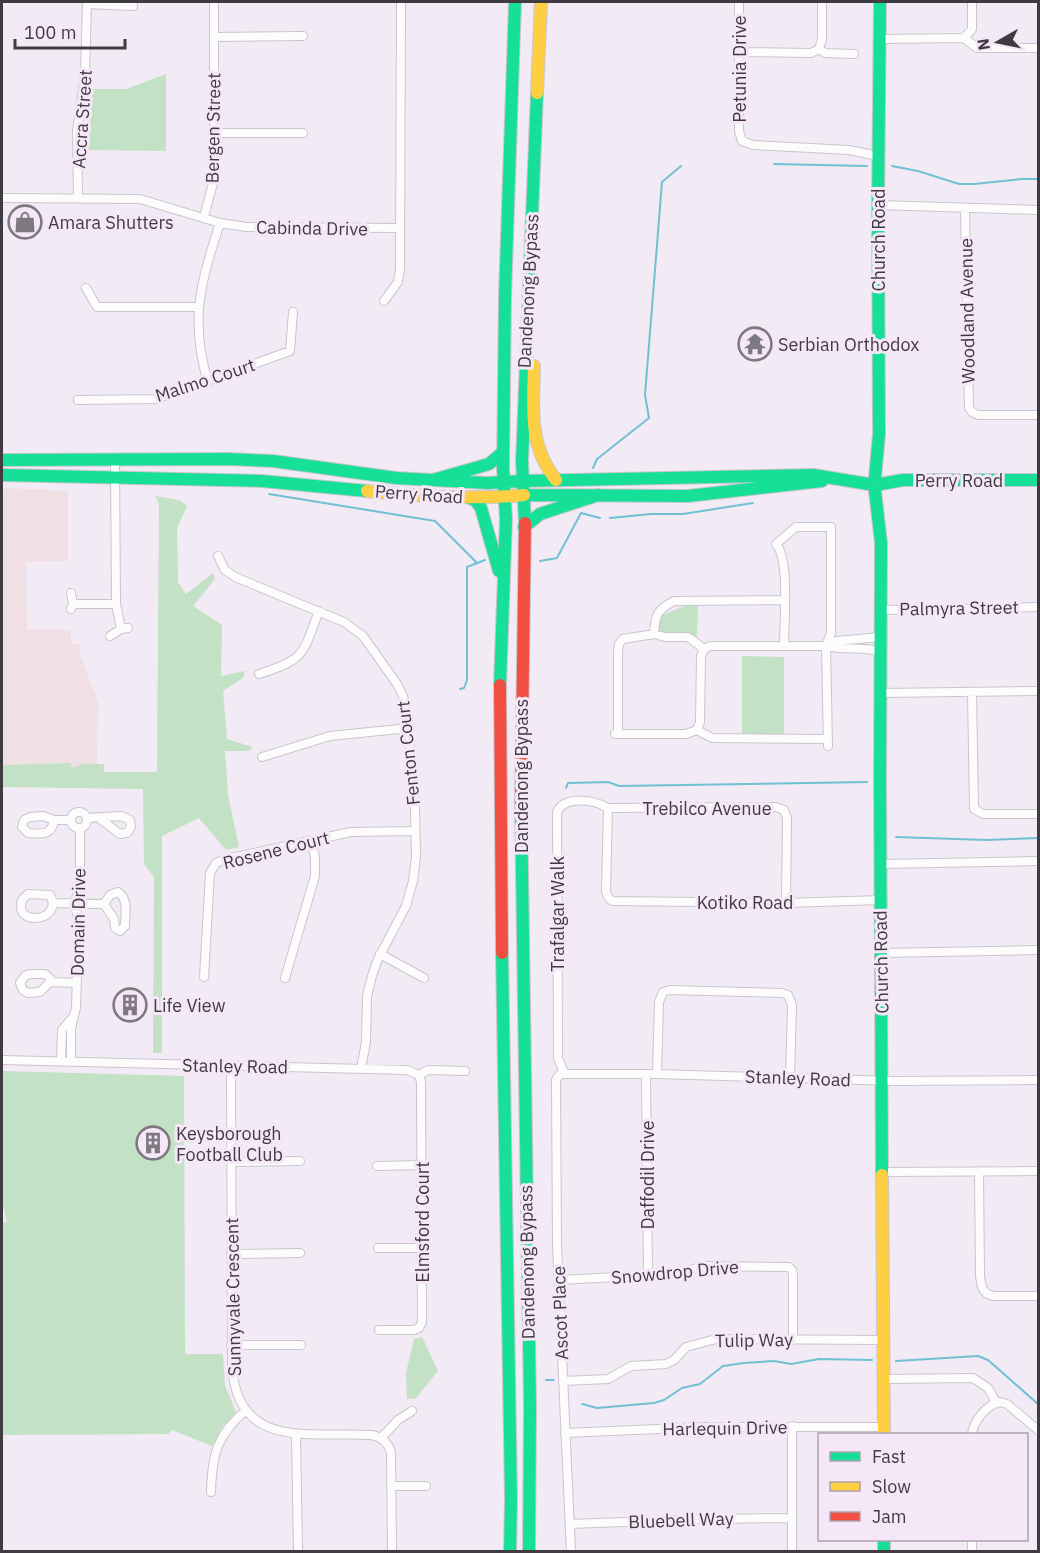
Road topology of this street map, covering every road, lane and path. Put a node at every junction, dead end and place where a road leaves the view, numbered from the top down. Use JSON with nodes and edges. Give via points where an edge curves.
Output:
{"nodes":[{"id":1,"x":214,"y":2,"type":"edge"},
{"id":2,"x":400,"y":2,"type":"edge"},
{"id":3,"x":515,"y":2,"type":"edge"},
{"id":4,"x":541,"y":2,"type":"edge"},
{"id":5,"x":738,"y":2,"type":"edge"},
{"id":6,"x":822,"y":2,"type":"edge"},
{"id":7,"x":880,"y":2,"type":"edge"},
{"id":8,"x":972,"y":2,"type":"edge"},
{"id":9,"x":87,"y":3,"type":"edge"},
{"id":10,"x":133,"y":6,"type":"dead end"},
{"id":11,"x":303,"y":36,"type":"dead end"},
{"id":12,"x":214,"y":37,"type":"junction"},
{"id":13,"x":964,"y":38,"type":"junction"},
{"id":14,"x":880,"y":39,"type":"junction"},
{"id":15,"x":1038,"y":48,"type":"edge"},
{"id":16,"x":819,"y":49,"type":"junction"},
{"id":17,"x":738,"y":52,"type":"junction"},
{"id":18,"x":854,"y":54,"type":"dead end"},
{"id":19,"x":215,"y":133,"type":"junction"},
{"id":20,"x":303,"y":133,"type":"dead end"},
{"id":21,"x":878,"y":156,"type":"junction"},
{"id":22,"x":2,"y":198,"type":"edge"},
{"id":23,"x":78,"y":198,"type":"junction"},
{"id":24,"x":878,"y":205,"type":"junction"},
{"id":25,"x":965,"y":208,"type":"junction"},
{"id":26,"x":1038,"y":210,"type":"edge"},
{"id":27,"x":204,"y":217,"type":"junction"},
{"id":28,"x":220,"y":223,"type":"junction"},
{"id":29,"x":400,"y":228,"type":"junction"},
{"id":30,"x":530,"y":282,"type":"junction"},
{"id":31,"x":86,"y":288,"type":"dead end"},
{"id":32,"x":384,"y":301,"type":"dead end"},
{"id":33,"x":198,"y":307,"type":"junction"},
{"id":34,"x":292,"y":312,"type":"dead end"},
{"id":35,"x":208,"y":382,"type":"junction"},
{"id":36,"x":78,"y":400,"type":"dead end"},
{"id":37,"x":1038,"y":415,"type":"edge"},
{"id":38,"x":503,"y":452,"type":"junction"},
{"id":39,"x":115,"y":459,"type":"junction"},
{"id":40,"x":2,"y":460,"type":"edge"},
{"id":41,"x":2,"y":475,"type":"edge"},
{"id":42,"x":33,"y":476,"type":"junction"},
{"id":43,"x":115,"y":478,"type":"junction"},
{"id":44,"x":433,"y":480,"type":"junction"},
{"id":45,"x":556,"y":480,"type":"junction"},
{"id":46,"x":835,"y":480,"type":"junction"},
{"id":47,"x":1038,"y":480,"type":"edge"},
{"id":48,"x":522,"y":481,"type":"junction"},
{"id":49,"x":2,"y":482,"type":"edge"},
{"id":50,"x":504,"y":482,"type":"junction"},
{"id":51,"x":875,"y":484,"type":"junction"},
{"id":52,"x":524,"y":495,"type":"junction"},
{"id":53,"x":598,"y":495,"type":"junction"},
{"id":54,"x":505,"y":497,"type":"junction"},
{"id":55,"x":470,"y":498,"type":"junction"},
{"id":56,"x":524,"y":527,"type":"junction"},
{"id":57,"x":218,"y":556,"type":"dead end"},
{"id":58,"x":502,"y":585,"type":"junction"},
{"id":59,"x":71,"y":593,"type":"dead end"},
{"id":60,"x":785,"y":600,"type":"junction"},
{"id":61,"x":116,"y":604,"type":"junction"},
{"id":62,"x":1038,"y":607,"type":"edge"},
{"id":63,"x":880,"y":610,"type":"junction"},
{"id":64,"x":319,"y":611,"type":"junction"},
{"id":65,"x":654,"y":634,"type":"junction"},
{"id":66,"x":110,"y":636,"type":"dead end"},
{"id":67,"x":880,"y":637,"type":"junction"},
{"id":68,"x":784,"y":646,"type":"junction"},
{"id":69,"x":826,"y":646,"type":"junction"},
{"id":70,"x":704,"y":649,"type":"junction"},
{"id":71,"x":881,"y":652,"type":"junction"},
{"id":72,"x":259,"y":674,"type":"dead end"},
{"id":73,"x":1038,"y":691,"type":"edge"},
{"id":74,"x":972,"y":692,"type":"junction"},
{"id":75,"x":880,"y":693,"type":"junction"},
{"id":76,"x":409,"y":728,"type":"junction"},
{"id":77,"x":697,"y":730,"type":"junction"},
{"id":78,"x":262,"y":757,"type":"dead end"},
{"id":79,"x":608,"y":808,"type":"junction"},
{"id":80,"x":1038,"y":814,"type":"edge"},
{"id":81,"x":99,"y":818,"type":"dead end"},
{"id":82,"x":87,"y":819,"type":"junction"},
{"id":83,"x":54,"y":820,"type":"dead end"},
{"id":84,"x":71,"y":820,"type":"junction"},
{"id":85,"x":80,"y":828,"type":"junction"},
{"id":86,"x":415,"y":831,"type":"junction"},
{"id":87,"x":311,"y":840,"type":"junction"},
{"id":88,"x":1038,"y":861,"type":"edge"},
{"id":89,"x":881,"y":864,"type":"junction"},
{"id":90,"x":881,"y":900,"type":"junction"},
{"id":91,"x":53,"y":903,"type":"dead end"},
{"id":92,"x":75,"y":903,"type":"junction"},
{"id":93,"x":786,"y":903,"type":"junction"},
{"id":94,"x":104,"y":904,"type":"junction"},
{"id":95,"x":125,"y":915,"type":"junction"},
{"id":96,"x":112,"y":918,"type":"junction"},
{"id":97,"x":1038,"y":950,"type":"edge"},
{"id":98,"x":881,"y":953,"type":"junction"},
{"id":99,"x":380,"y":954,"type":"junction"},
{"id":100,"x":204,"y":977,"type":"dead end"},
{"id":101,"x":285,"y":978,"type":"dead end"},
{"id":102,"x":424,"y":978,"type":"dead end"},
{"id":103,"x":50,"y":982,"type":"dead end"},
{"id":104,"x":77,"y":983,"type":"junction"},
{"id":105,"x":2,"y":1060,"type":"edge"},
{"id":106,"x":66,"y":1062,"type":"junction"},
{"id":107,"x":231,"y":1066,"type":"junction"},
{"id":108,"x":365,"y":1069,"type":"junction"},
{"id":109,"x":465,"y":1071,"type":"dead end"},
{"id":110,"x":561,"y":1074,"type":"junction"},
{"id":111,"x":646,"y":1074,"type":"junction"},
{"id":112,"x":657,"y":1074,"type":"junction"},
{"id":113,"x":419,"y":1075,"type":"junction"},
{"id":114,"x":790,"y":1078,"type":"junction"},
{"id":115,"x":1038,"y":1080,"type":"edge"},
{"id":116,"x":883,"y":1081,"type":"junction"},
{"id":117,"x":300,"y":1161,"type":"dead end"},
{"id":118,"x":231,"y":1162,"type":"junction"},
{"id":119,"x":422,"y":1165,"type":"junction"},
{"id":120,"x":377,"y":1166,"type":"dead end"},
{"id":121,"x":1038,"y":1171,"type":"edge"},
{"id":122,"x":883,"y":1172,"type":"junction"},
{"id":123,"x":979,"y":1172,"type":"junction"},
{"id":124,"x":378,"y":1248,"type":"dead end"},
{"id":125,"x":422,"y":1248,"type":"junction"},
{"id":126,"x":300,"y":1253,"type":"dead end"},
{"id":127,"x":231,"y":1254,"type":"junction"},
{"id":128,"x":648,"y":1276,"type":"junction"},
{"id":129,"x":559,"y":1280,"type":"junction"},
{"id":130,"x":1038,"y":1296,"type":"edge"},
{"id":131,"x":379,"y":1330,"type":"dead end"},
{"id":132,"x":793,"y":1340,"type":"junction"},
{"id":133,"x":884,"y":1340,"type":"junction"},
{"id":134,"x":301,"y":1345,"type":"dead end"},
{"id":135,"x":231,"y":1346,"type":"junction"},
{"id":136,"x":884,"y":1379,"type":"junction"},
{"id":137,"x":563,"y":1381,"type":"junction"},
{"id":138,"x":996,"y":1402,"type":"junction"},
{"id":139,"x":246,"y":1410,"type":"junction"},
{"id":140,"x":412,"y":1411,"type":"dead end"},
{"id":141,"x":792,"y":1426,"type":"junction"},
{"id":142,"x":1038,"y":1430,"type":"edge"},
{"id":143,"x":884,"y":1431,"type":"edge"},
{"id":144,"x":565,"y":1433,"type":"junction"},
{"id":145,"x":972,"y":1433,"type":"edge"},
{"id":146,"x":296,"y":1434,"type":"junction"},
{"id":147,"x":381,"y":1438,"type":"junction"},
{"id":148,"x":391,"y":1486,"type":"junction"},
{"id":149,"x":426,"y":1486,"type":"dead end"},
{"id":150,"x":211,"y":1492,"type":"dead end"},
{"id":151,"x":792,"y":1518,"type":"junction"},
{"id":152,"x":570,"y":1524,"type":"junction"},
{"id":153,"x":298,"y":1551,"type":"edge"},
{"id":154,"x":392,"y":1551,"type":"edge"},
{"id":155,"x":510,"y":1551,"type":"edge"},
{"id":156,"x":529,"y":1551,"type":"edge"},
{"id":157,"x":571,"y":1551,"type":"edge"},
{"id":158,"x":792,"y":1551,"type":"edge"}],
"edges":[{"from":1,"to":12,"type":"street","name":"Bergen Street"},
{"from":2,"to":29,"type":"street"},
{"from":3,"to":38,"type":"main road","name":"Dandenong Bypass"},
{"from":4,"to":30,"type":"main road","name":"Dandenong Bypass"},
{"from":5,"to":17,"type":"street","name":"Petunia Drive"},
{"from":6,"to":16,"type":"street"},
{"from":7,"to":14,"type":"main road","name":"Church Road"},
{"from":8,"to":13,"type":"street","via":[[972,29]]},
{"from":9,"to":10,"type":"street"},
{"from":9,"to":23,"type":"street","name":"Accra Street","via":[[85,75],[77,131]]},
{"from":11,"to":12,"type":"street"},
{"from":12,"to":19,"type":"street","name":"Bergen Street"},
{"from":13,"to":14,"type":"street"},
{"from":13,"to":15,"type":"street","via":[[977,48]]},
{"from":14,"to":21,"type":"main road","name":"Church Road"},
{"from":16,"to":17,"type":"street","via":[[811,53]]},
{"from":16,"to":18,"type":"street","via":[[825,53]]},
{"from":17,"to":21,"type":"street","name":"Petunia Drive","via":[[739,134],[744,143],[849,150]]},
{"from":19,"to":20,"type":"street"},
{"from":19,"to":27,"type":"street","name":"Bergen Street","via":[[214,179]]},
{"from":21,"to":24,"type":"main road","name":"Church Road"},
{"from":22,"to":23,"type":"street","name":"Cabinda Drive"},
{"from":23,"to":27,"type":"street","name":"Cabinda Drive","via":[[140,199]]},
{"from":24,"to":25,"type":"street"},
{"from":24,"to":51,"type":"main road","name":"Church Road","via":[[879,434]]},
{"from":25,"to":26,"type":"street"},
{"from":25,"to":37,"type":"street","name":"Woodland Avenue","via":[[968,405],[978,415]]},
{"from":27,"to":28,"type":"street","name":"Cabinda Drive"},
{"from":28,"to":29,"type":"street","name":"Cabinda Drive","via":[[273,229]]},
{"from":28,"to":33,"type":"street"},
{"from":29,"to":32,"type":"street","via":[[400,275]]},
{"from":30,"to":45,"type":"main road","via":[[535,324],[535,437],[547,470]]},
{"from":30,"to":48,"type":"main road","name":"Dandenong Bypass"},
{"from":31,"to":33,"type":"street","via":[[97,307]]},
{"from":33,"to":35,"type":"street","via":[[200,351]]},
{"from":34,"to":35,"type":"street","name":"Malmo Court","via":[[290,351]]},
{"from":35,"to":36,"type":"street","name":"Malmo Court","via":[[156,399]]},
{"from":38,"to":44,"type":"main road","via":[[489,464]]},
{"from":38,"to":50,"type":"main road","name":"Dandenong Bypass"},
{"from":39,"to":40,"type":"main road","name":"Perry Road"},
{"from":39,"to":43,"type":"street"},
{"from":39,"to":44,"type":"main road","name":"Perry Road","via":[[273,461],[354,474]]},
{"from":41,"to":42,"type":"main road","name":"Perry Road"},
{"from":42,"to":43,"type":"main road","name":"Perry Road"},
{"from":42,"to":49,"type":"main road"},
{"from":43,"to":55,"type":"main road","name":"Perry Road","via":[[262,481]]},
{"from":43,"to":61,"type":"street"},
{"from":44,"to":50,"type":"main road","name":"Perry Road"},
{"from":45,"to":46,"type":"main road","name":"Perry Road","via":[[791,475]]},
{"from":45,"to":48,"type":"main road","name":"Perry Road"},
{"from":46,"to":51,"type":"main road","name":"Perry Road"},
{"from":46,"to":53,"type":"main road","name":"Perry Road","via":[[688,496]]},
{"from":47,"to":51,"type":"main road","name":"Perry Road","via":[[903,480]]},
{"from":48,"to":50,"type":"main road","name":"Perry Road"},
{"from":48,"to":52,"type":"main road","name":"Dandenong Bypass"},
{"from":50,"to":54,"type":"main road","name":"Dandenong Bypass"},
{"from":51,"to":63,"type":"main road","name":"Church Road","via":[[881,543]]},
{"from":52,"to":53,"type":"main road","name":"Perry Road"},
{"from":52,"to":54,"type":"main road","name":"Perry Road"},
{"from":52,"to":56,"type":"main road","name":"Dandenong Bypass"},
{"from":53,"to":56,"type":"main road","via":[[540,514]]},
{"from":54,"to":55,"type":"main road","name":"Perry Road"},
{"from":54,"to":58,"type":"main road","name":"Dandenong Bypass"},
{"from":55,"to":58,"type":"main road","via":[[485,517]]},
{"from":56,"to":156,"type":"main road","name":"Dandenong Bypass","via":[[520,847]]},
{"from":57,"to":64,"type":"street","name":"Fenton Court","via":[[225,570],[235,577]]},
{"from":58,"to":155,"type":"main road","name":"Dandenong Bypass","via":[[499,776]]},
{"from":59,"to":61,"type":"street","via":[[72,607]]},
{"from":60,"to":65,"type":"street","via":[[674,601],[660,608]]},
{"from":60,"to":68,"type":"street"},
{"from":60,"to":69,"type":"street","via":[[784,565],[776,544],[796,527],[831,527],[831,633]]},
{"from":61,"to":66,"type":"street","via":[[124,628]]},
{"from":62,"to":63,"type":"street","name":"Palmyra Street"},
{"from":63,"to":67,"type":"main road","name":"Church Road"},
{"from":64,"to":72,"type":"street","via":[[298,657]]},
{"from":64,"to":76,"type":"street","name":"Fenton Court","via":[[363,636],[400,690]]},
{"from":65,"to":70,"type":"street","via":[[689,638]]},
{"from":65,"to":77,"type":"street","via":[[626,638],[619,644],[616,734],[690,734]]},
{"from":67,"to":69,"type":"street","via":[[836,641]]},
{"from":67,"to":71,"type":"main road","name":"Church Road"},
{"from":68,"to":69,"type":"street"},
{"from":68,"to":70,"type":"street"},
{"from":69,"to":71,"type":"street"},
{"from":69,"to":77,"type":"street","via":[[828,742],[712,738]]},
{"from":70,"to":77,"type":"street","via":[[700,660]]},
{"from":71,"to":75,"type":"main road","name":"Church Road"},
{"from":73,"to":74,"type":"street"},
{"from":74,"to":75,"type":"street"},
{"from":74,"to":80,"type":"street","via":[[974,809],[983,814]]},
{"from":75,"to":89,"type":"main road","name":"Church Road"},
{"from":76,"to":78,"type":"street","via":[[330,736]]},
{"from":76,"to":86,"type":"street","name":"Fenton Court"},
{"from":79,"to":93,"type":"street","name":"Kotiko Road","via":[[606,891],[610,900]]},
{"from":79,"to":93,"type":"street","name":"Trebilco Avenue","via":[[784,810]]},
{"from":79,"to":110,"type":"street","name":"Trafalgar Walk","via":[[597,802],[569,802],[557,812]]},
{"from":81,"to":82,"type":"street"},
{"from":82,"to":84,"type":"street","via":[[78,812]]},
{"from":82,"to":85,"type":"street"},
{"from":83,"to":84,"type":"street"},
{"from":84,"to":85,"type":"street"},
{"from":85,"to":92,"type":"street","name":"Domain Drive","via":[[80,879]]},
{"from":86,"to":87,"type":"street","name":"Rosene Court","via":[[351,832]]},
{"from":86,"to":99,"type":"street","name":"Fenton Court","via":[[411,893]]},
{"from":87,"to":100,"type":"street","name":"Rosene Court","via":[[226,859],[213,867],[209,877]]},
{"from":87,"to":101,"type":"street","via":[[315,876]]},
{"from":88,"to":89,"type":"street"},
{"from":89,"to":90,"type":"main road","name":"Church Road"},
{"from":90,"to":93,"type":"street","name":"Kotiko Road"},
{"from":90,"to":98,"type":"main road","name":"Church Road"},
{"from":91,"to":92,"type":"street"},
{"from":92,"to":94,"type":"street"},
{"from":92,"to":104,"type":"street","name":"Domain Drive","via":[[80,927]]},
{"from":94,"to":95,"type":"street","via":[[111,894],[119,893],[125,900]]},
{"from":94,"to":96,"type":"street"},
{"from":95,"to":96,"type":"street"},
{"from":95,"to":96,"type":"street","via":[[125,926],[120,930],[115,928]]},
{"from":97,"to":98,"type":"street"},
{"from":98,"to":116,"type":"main road","name":"Church Road"},
{"from":99,"to":102,"type":"street"},
{"from":99,"to":108,"type":"street","name":"Fenton Court","via":[[368,996]]},
{"from":103,"to":104,"type":"street"},
{"from":104,"to":106,"type":"street","name":"Domain Drive","via":[[74,1016],[62,1030]]},
{"from":105,"to":106,"type":"street","name":"Stanley Road"},
{"from":106,"to":107,"type":"street","name":"Stanley Road"},
{"from":107,"to":108,"type":"street","name":"Stanley Road"},
{"from":107,"to":118,"type":"street","name":"Sunnyvale Crescent"},
{"from":108,"to":113,"type":"street","name":"Stanley Road","via":[[407,1070]]},
{"from":109,"to":113,"type":"street","name":"Stanley Road","via":[[428,1070]]},
{"from":110,"to":111,"type":"street","name":"Stanley Road"},
{"from":110,"to":129,"type":"street","name":"Ascot Place","via":[[556,1080]]},
{"from":111,"to":112,"type":"street","name":"Stanley Road"},
{"from":111,"to":128,"type":"street","name":"Daffodil Drive"},
{"from":112,"to":114,"type":"street","name":"Stanley Road"},
{"from":112,"to":114,"type":"street","via":[[659,1002],[665,990],[782,993],[788,995],[792,1005]]},
{"from":113,"to":119,"type":"street","name":"Elmsford Court"},
{"from":114,"to":116,"type":"street","name":"Stanley Road"},
{"from":115,"to":116,"type":"street","name":"Stanley Road"},
{"from":116,"to":122,"type":"main road","name":"Church Road"},
{"from":117,"to":118,"type":"street"},
{"from":118,"to":127,"type":"street","name":"Sunnyvale Crescent"},
{"from":119,"to":120,"type":"street"},
{"from":119,"to":125,"type":"street","name":"Elmsford Court"},
{"from":121,"to":123,"type":"street"},
{"from":122,"to":123,"type":"street"},
{"from":122,"to":133,"type":"main road","name":"Church Road"},
{"from":123,"to":130,"type":"street","via":[[983,1289],[994,1296]]},
{"from":124,"to":125,"type":"street"},
{"from":125,"to":131,"type":"street","name":"Elmsford Court","via":[[421,1325],[414,1330]]},
{"from":126,"to":127,"type":"street"},
{"from":127,"to":135,"type":"street","name":"Sunnyvale Crescent"},
{"from":128,"to":129,"type":"street","name":"Snowdrop Drive"},
{"from":128,"to":132,"type":"street","name":"Snowdrop Drive","via":[[704,1266],[789,1267],[793,1276]]},
{"from":129,"to":137,"type":"street","name":"Ascot Place"},
{"from":132,"to":133,"type":"street","name":"Tulip Way"},
{"from":132,"to":137,"type":"street","name":"Tulip Way","via":[[711,1340],[686,1347],[666,1364],[631,1366],[608,1379]]},
{"from":133,"to":136,"type":"main road","name":"Church Road"},
{"from":134,"to":135,"type":"street"},
{"from":135,"to":139,"type":"street","name":"Sunnyvale Crescent","via":[[234,1384]]},
{"from":136,"to":138,"type":"street","via":[[973,1378],[988,1388]]},
{"from":136,"to":143,"type":"main road","name":"Church Road"},
{"from":137,"to":144,"type":"street","name":"Ascot Place"},
{"from":138,"to":142,"type":"street","via":[[1007,1404]]},
{"from":138,"to":145,"type":"street","via":[[975,1424]]},
{"from":139,"to":146,"type":"street","name":"Sunnyvale Crescent","via":[[274,1430]]},
{"from":139,"to":150,"type":"street","via":[[226,1429],[215,1450]]},
{"from":140,"to":147,"type":"street"},
{"from":141,"to":143,"type":"street","name":"Harlequin Drive"},
{"from":141,"to":144,"type":"street","name":"Harlequin Drive"},
{"from":141,"to":151,"type":"street"},
{"from":144,"to":152,"type":"street","name":"Ascot Place"},
{"from":146,"to":147,"type":"street","name":"Sunnyvale Crescent","via":[[366,1434]]},
{"from":146,"to":153,"type":"street"},
{"from":147,"to":148,"type":"street","via":[[391,1452]]},
{"from":148,"to":149,"type":"street"},
{"from":148,"to":154,"type":"street"},
{"from":151,"to":152,"type":"street","name":"Bluebell Way"},
{"from":151,"to":158,"type":"street"},
{"from":152,"to":157,"type":"street","name":"Ascot Place"}]}
